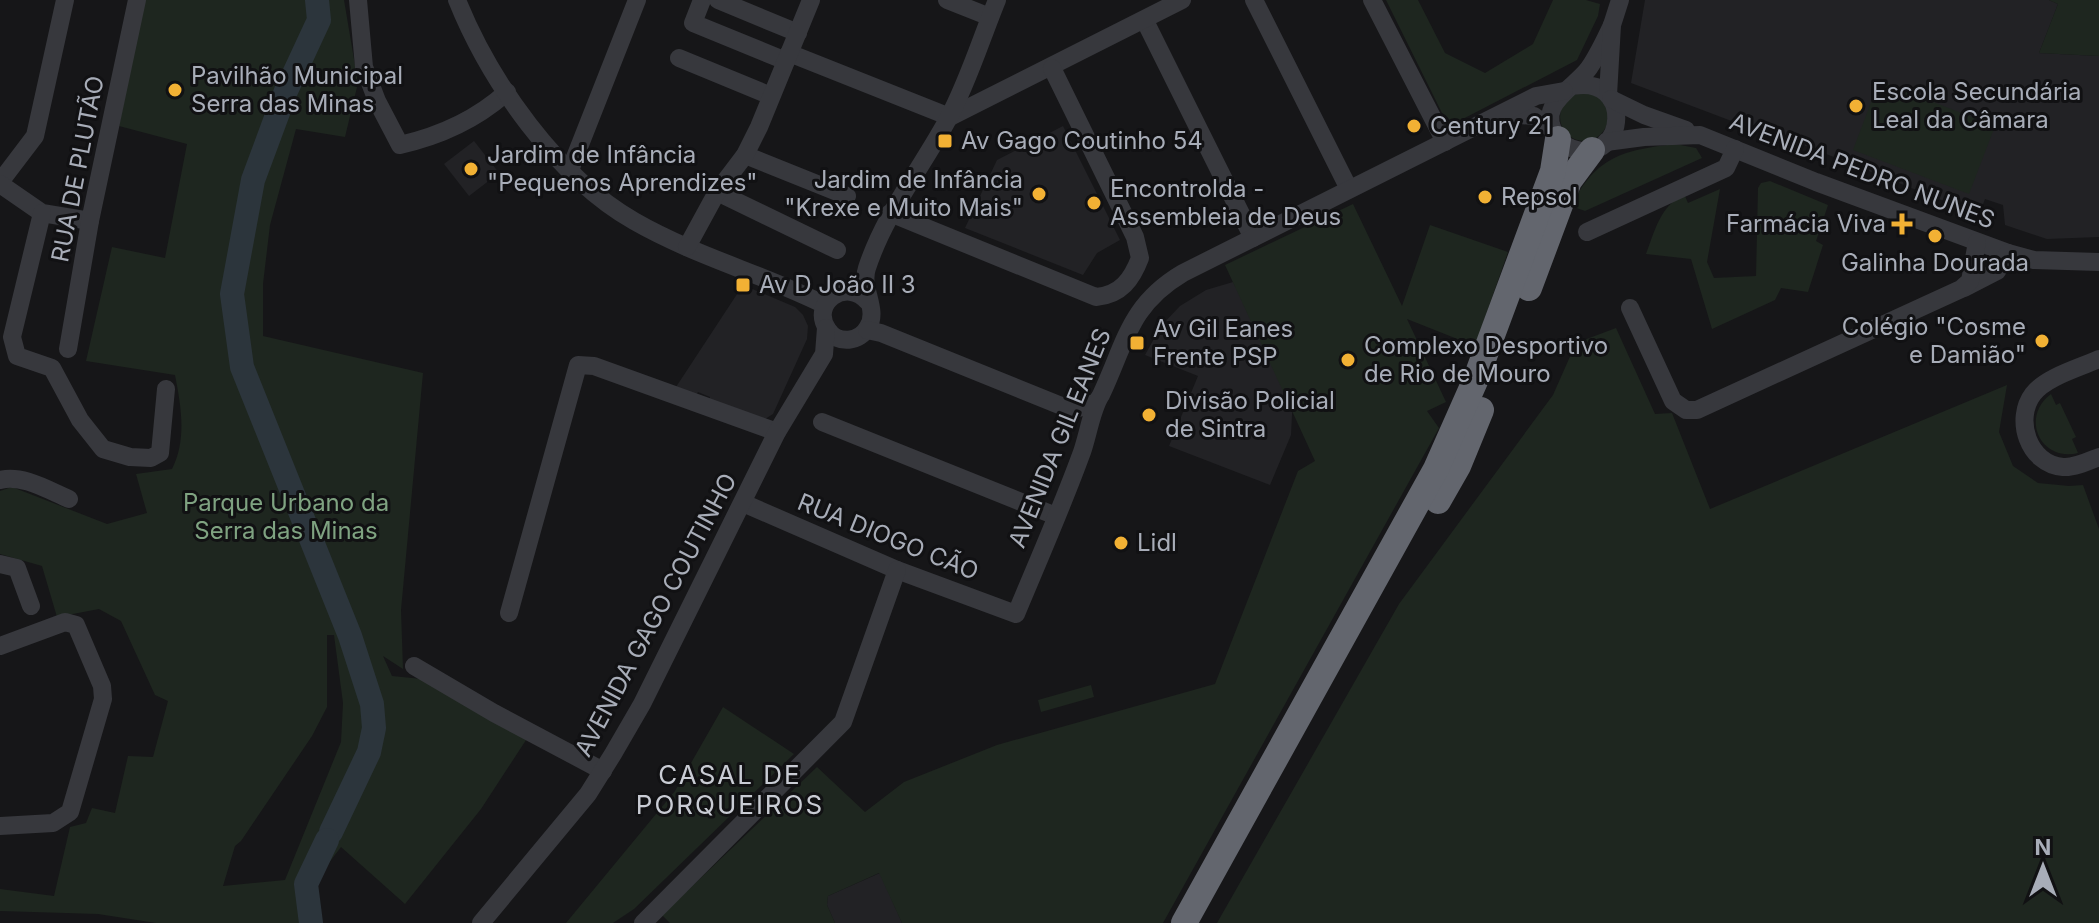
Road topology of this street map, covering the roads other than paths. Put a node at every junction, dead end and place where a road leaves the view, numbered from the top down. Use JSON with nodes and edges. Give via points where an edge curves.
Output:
{"nodes":[{"id":1,"x":65,"y":0,"type":"edge"},
{"id":2,"x":137,"y":0,"type":"edge"},
{"id":3,"x":358,"y":0,"type":"edge"},
{"id":4,"x":457,"y":0,"type":"edge"},
{"id":5,"x":637,"y":0,"type":"edge"},
{"id":6,"x":702,"y":0,"type":"edge"},
{"id":7,"x":718,"y":0,"type":"edge"},
{"id":8,"x":811,"y":0,"type":"edge"},
{"id":9,"x":947,"y":0,"type":"edge"},
{"id":10,"x":1182,"y":0,"type":"edge"},
{"id":11,"x":1254,"y":0,"type":"edge"},
{"id":12,"x":1372,"y":0,"type":"edge"},
{"id":13,"x":1620,"y":0,"type":"edge"},
{"id":14,"x":993,"y":8,"type":"edge"},
{"id":15,"x":1145,"y":21,"type":"junction"},
{"id":16,"x":1612,"y":25,"type":"junction"},
{"id":17,"x":798,"y":33,"type":"junction"},
{"id":18,"x":788,"y":57,"type":"junction"},
{"id":19,"x":679,"y":58,"type":"dead end"},
{"id":20,"x":1052,"y":68,"type":"junction"},
{"id":21,"x":1568,"y":89,"type":"junction"},
{"id":22,"x":507,"y":92,"type":"junction"},
{"id":23,"x":771,"y":96,"type":"junction"},
{"id":24,"x":1609,"y":97,"type":"junction"},
{"id":25,"x":1503,"y":114,"type":"junction"},
{"id":26,"x":950,"y":117,"type":"junction"},
{"id":27,"x":1555,"y":134,"type":"junction"},
{"id":28,"x":1700,"y":135,"type":"junction"},
{"id":29,"x":1445,"y":142,"type":"junction"},
{"id":30,"x":1599,"y":146,"type":"junction"},
{"id":31,"x":1735,"y":149,"type":"junction"},
{"id":32,"x":745,"y":155,"type":"junction"},
{"id":33,"x":570,"y":170,"type":"junction"},
{"id":34,"x":0,"y":183,"type":"edge"},
{"id":35,"x":1349,"y":189,"type":"junction"},
{"id":36,"x":717,"y":192,"type":"junction"},
{"id":37,"x":847,"y":196,"type":"dead end"},
{"id":38,"x":42,"y":213,"type":"junction"},
{"id":39,"x":890,"y":213,"type":"junction"},
{"id":40,"x":90,"y":221,"type":"junction"},
{"id":41,"x":1587,"y":232,"type":"dead end"},
{"id":42,"x":1253,"y":238,"type":"junction"},
{"id":43,"x":1977,"y":242,"type":"junction"},
{"id":44,"x":687,"y":247,"type":"junction"},
{"id":45,"x":837,"y":250,"type":"dead end"},
{"id":46,"x":2008,"y":253,"type":"junction"},
{"id":47,"x":2099,"y":262,"type":"edge"},
{"id":48,"x":1961,"y":289,"type":"junction"},
{"id":49,"x":825,"y":305,"type":"junction"},
{"id":50,"x":1630,"y":308,"type":"dead end"},
{"id":51,"x":869,"y":316,"type":"junction"},
{"id":52,"x":826,"y":328,"type":"junction"},
{"id":53,"x":844,"y":340,"type":"junction"},
{"id":54,"x":68,"y":349,"type":"dead end"},
{"id":55,"x":824,"y":354,"type":"junction"},
{"id":56,"x":2099,"y":359,"type":"edge"},
{"id":57,"x":9,"y":360,"type":"edge"},
{"id":58,"x":166,"y":389,"type":"dead end"},
{"id":59,"x":1095,"y":403,"type":"junction"},
{"id":60,"x":822,"y":422,"type":"dead end"},
{"id":61,"x":777,"y":432,"type":"junction"},
{"id":62,"x":2099,"y":457,"type":"edge"},
{"id":63,"x":0,"y":480,"type":"edge"},
{"id":64,"x":69,"y":499,"type":"dead end"},
{"id":65,"x":743,"y":503,"type":"junction"},
{"id":66,"x":1056,"y":516,"type":"junction"},
{"id":67,"x":0,"y":564,"type":"edge"},
{"id":68,"x":897,"y":570,"type":"junction"},
{"id":69,"x":31,"y":606,"type":"dead end"},
{"id":70,"x":509,"y":613,"type":"dead end"},
{"id":71,"x":1016,"y":614,"type":"joint"},
{"id":72,"x":0,"y":646,"type":"edge"},
{"id":73,"x":414,"y":666,"type":"dead end"},
{"id":74,"x":603,"y":771,"type":"junction"},
{"id":75,"x":0,"y":826,"type":"edge"},
{"id":76,"x":481,"y":923,"type":"edge"},
{"id":77,"x":643,"y":923,"type":"edge"},
{"id":78,"x":1184,"y":923,"type":"edge"},
{"id":79,"x":1202,"y":923,"type":"edge"}],
"edges":[{"from":1,"to":34,"type":"street","via":[[35,136]]},
{"from":2,"to":40,"type":"street","name":"RUA DE PLUTÃO"},
{"from":3,"to":22,"type":"street","via":[[364,67],[400,145],[454,127]]},
{"from":4,"to":22,"type":"street"},
{"from":5,"to":33,"type":"street"},
{"from":6,"to":18,"type":"street","via":[[693,23]]},
{"from":7,"to":17,"type":"street"},
{"from":8,"to":17,"type":"street"},
{"from":9,"to":14,"type":"street"},
{"from":10,"to":15,"type":"street"},
{"from":11,"to":35,"type":"street"},
{"from":12,"to":29,"type":"street"},
{"from":13,"to":16,"type":"street"},
{"from":14,"to":26,"type":"street"},
{"from":15,"to":20,"type":"street"},
{"from":15,"to":42,"type":"street"},
{"from":16,"to":21,"type":"street","via":[[1597,55]]},
{"from":16,"to":24,"type":"street"},
{"from":17,"to":18,"type":"street"},
{"from":18,"to":23,"type":"street"},
{"from":18,"to":26,"type":"street"},
{"from":19,"to":23,"type":"street"},
{"from":20,"to":26,"type":"street"},
{"from":20,"to":39,"type":"street","via":[[1135,237],[1140,258],[1125,285],[1109,296],[1096,297]]},
{"from":21,"to":24,"type":"street","via":[[1593,86]]},
{"from":21,"to":25,"type":"street","name":"AVENIDA GIL EANES","via":[[1536,96]]},
{"from":21,"to":27,"type":"street","via":[[1552,107]]},
{"from":22,"to":33,"type":"street"},
{"from":23,"to":32,"type":"street"},
{"from":24,"to":28,"type":"street"},
{"from":24,"to":30,"type":"street","via":[[1616,111],[1615,130]]},
{"from":25,"to":27,"type":"street","via":[[1534,116]]},
{"from":25,"to":29,"type":"street","name":"AVENIDA GIL EANES"},
{"from":26,"to":39,"type":"street"},
{"from":27,"to":30,"type":"street","via":[[1573,149]]},
{"from":27,"to":78,"type":"highway","via":[[1553,171],[1475,381],[1436,469]]},
{"from":28,"to":30,"type":"street","name":"AVENIDA PEDRO NUNES"},
{"from":28,"to":31,"type":"street","name":"AVENIDA PEDRO NUNES"},
{"from":29,"to":35,"type":"street","name":"AVENIDA GIL EANES"},
{"from":30,"to":79,"type":"highway","via":[[1569,181],[1458,466]]},
{"from":31,"to":41,"type":"street","via":[[1726,168]]},
{"from":31,"to":43,"type":"street","name":"AVENIDA PEDRO NUNES"},
{"from":32,"to":36,"type":"street"},
{"from":32,"to":37,"type":"street"},
{"from":33,"to":44,"type":"street","via":[[601,200]]},
{"from":34,"to":38,"type":"street"},
{"from":35,"to":42,"type":"street","name":"AVENIDA GIL EANES"},
{"from":36,"to":44,"type":"street"},
{"from":36,"to":45,"type":"street"},
{"from":38,"to":40,"type":"street"},
{"from":38,"to":57,"type":"street"},
{"from":39,"to":51,"type":"street","via":[[866,269]]},
{"from":40,"to":54,"type":"street","name":"RUA DE PLUTÃO"},
{"from":42,"to":59,"type":"street","name":"AVENIDA GIL EANES","via":[[1183,273],[1139,309]]},
{"from":43,"to":46,"type":"street","name":"AVENIDA PEDRO NUNES"},
{"from":43,"to":48,"type":"street","via":[[1970,281]]},
{"from":44,"to":49,"type":"street"},
{"from":46,"to":47,"type":"street","name":"AVENIDA PEDRO NUNES","via":[[2034,260]]},
{"from":46,"to":48,"type":"street","via":[[1997,271]]},
{"from":48,"to":50,"type":"street","via":[[1691,411],[1673,401]]},
{"from":49,"to":51,"type":"street","via":[[842,291],[857,292]]},
{"from":49,"to":52,"type":"street"},
{"from":51,"to":53,"type":"street","via":[[854,339]]},
{"from":51,"to":59,"type":"street","via":[[1077,401]]},
{"from":52,"to":53,"type":"street"},
{"from":52,"to":55,"type":"street","name":"AVENIDA GAGO COUTINHO"},
{"from":53,"to":55,"type":"street","name":"AVENIDA GAGO COUTINHO"},
{"from":55,"to":61,"type":"street","name":"AVENIDA GAGO COUTINHO"},
{"from":56,"to":62,"type":"street","via":[[2035,391],[2024,409],[2023,429],[2031,447],[2054,464],[2063,467]]},
{"from":57,"to":58,"type":"street","via":[[52,368],[80,420],[103,449],[130,457],[160,453]]},
{"from":59,"to":66,"type":"street","name":"AVENIDA GIL EANES"},
{"from":60,"to":66,"type":"street"},
{"from":61,"to":65,"type":"street","name":"AVENIDA GAGO COUTINHO"},
{"from":61,"to":70,"type":"street","via":[[594,366],[578,365]]},
{"from":63,"to":64,"type":"street","via":[[22,480]]},
{"from":65,"to":68,"type":"street","name":"RUA DIOGO CÃO"},
{"from":65,"to":74,"type":"street","name":"AVENIDA GAGO COUTINHO"},
{"from":66,"to":71,"type":"street","name":"AVENIDA GIL EANES"},
{"from":67,"to":69,"type":"street","via":[[17,568]]},
{"from":68,"to":71,"type":"street","name":"RUA DIOGO CÃO"},
{"from":68,"to":77,"type":"street","via":[[843,722]]},
{"from":72,"to":75,"type":"street","via":[[65,622],[76,625],[103,699],[70,812],[53,823]]},
{"from":73,"to":74,"type":"street"},
{"from":74,"to":76,"type":"street","name":"AVENIDA GAGO COUTINHO"}]}
